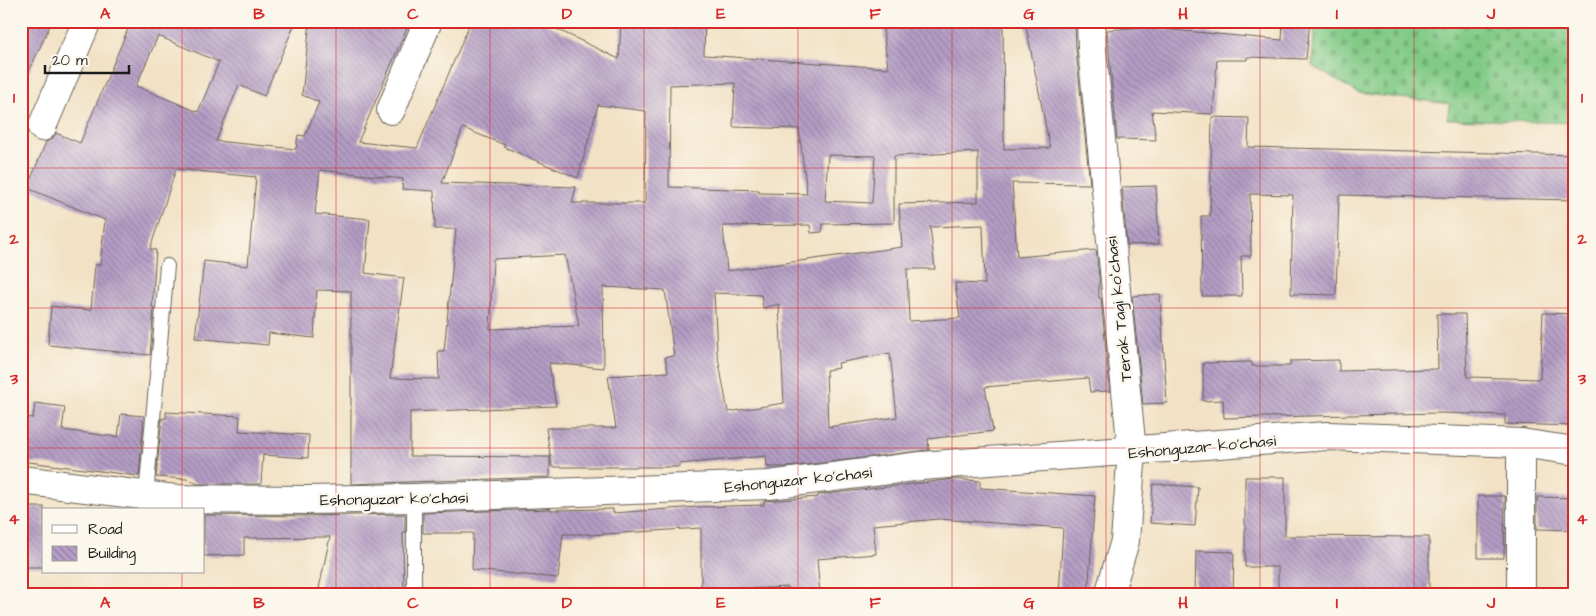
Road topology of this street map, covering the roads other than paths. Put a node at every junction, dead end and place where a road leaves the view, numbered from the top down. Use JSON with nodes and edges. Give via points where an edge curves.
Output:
{"nodes":[{"id":1,"x":86,"y":21,"type":"edge"},
{"id":2,"x":428,"y":21,"type":"edge"},
{"id":3,"x":1091,"y":21,"type":"edge"},
{"id":4,"x":391,"y":110,"type":"dead end"},
{"id":5,"x":42,"y":128,"type":"dead end"},
{"id":6,"x":167,"y":266,"type":"dead end"},
{"id":7,"x":1521,"y":443,"type":"junction"},
{"id":8,"x":1132,"y":451,"type":"junction"},
{"id":9,"x":1575,"y":451,"type":"edge"},
{"id":10,"x":21,"y":480,"type":"edge"},
{"id":11,"x":146,"y":495,"type":"junction"},
{"id":12,"x":414,"y":498,"type":"junction"},
{"id":13,"x":414,"y":595,"type":"edge"},
{"id":14,"x":1109,"y":595,"type":"edge"},
{"id":15,"x":1521,"y":595,"type":"edge"}],
"edges":[{"from":1,"to":5,"type":"street"},
{"from":2,"to":4,"type":"street"},
{"from":3,"to":8,"type":"street","name":"Terak Tagi koʻchasi"},
{"from":6,"to":11,"type":"lane"},
{"from":7,"to":8,"type":"street","name":"Eshonguzar ko'chasi","via":[[1327,436]]},
{"from":7,"to":9,"type":"street","name":"Eshonguzar ko'chasi"},
{"from":7,"to":15,"type":"street"},
{"from":8,"to":12,"type":"street","name":"Eshonguzar ko'chasi","via":[[921,466],[769,485]]},
{"from":8,"to":14,"type":"street","name":"Terak Tagi koʻchasi","via":[[1125,541]]},
{"from":10,"to":11,"type":"street","name":"Eshonguzar ko'chasi"},
{"from":11,"to":12,"type":"street","name":"Eshonguzar ko'chasi","via":[[184,499]]},
{"from":12,"to":13,"type":"lane"}]}
